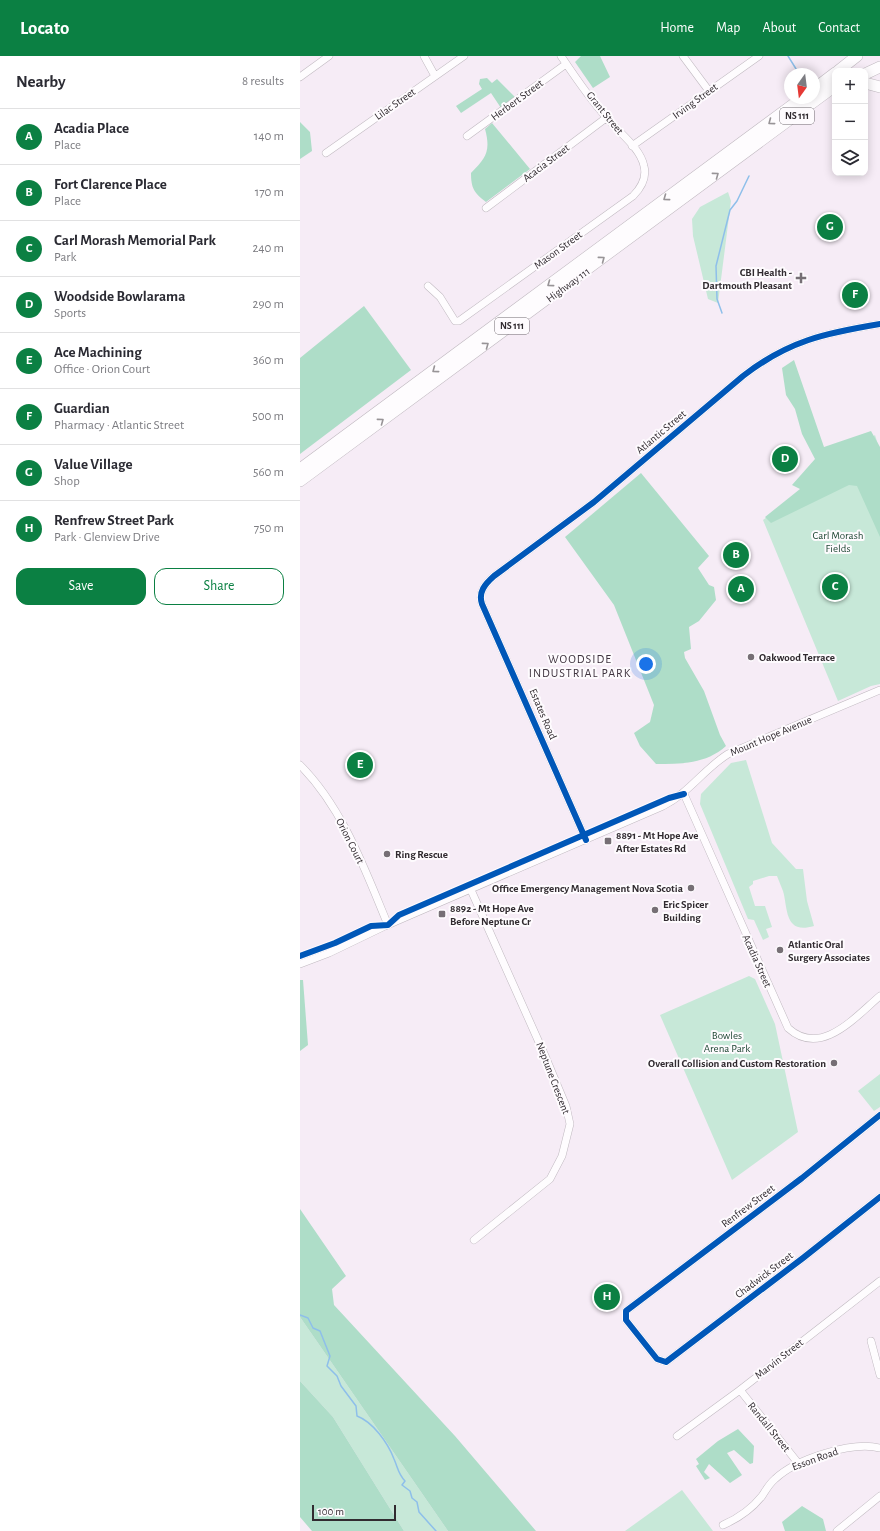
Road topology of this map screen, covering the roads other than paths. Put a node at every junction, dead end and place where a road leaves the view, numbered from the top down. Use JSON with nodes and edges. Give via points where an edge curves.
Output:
{"nodes":[{"id":1,"x":329,"y":56,"type":"edge"},
{"id":2,"x":424,"y":56,"type":"edge"},
{"id":3,"x":464,"y":56,"type":"edge"},
{"id":4,"x":561,"y":56,"type":"edge"},
{"id":5,"x":683,"y":56,"type":"edge"},
{"id":6,"x":759,"y":56,"type":"edge"},
{"id":7,"x":853,"y":56,"type":"edge"},
{"id":8,"x":857,"y":56,"type":"edge"},
{"id":9,"x":566,"y":64,"type":"junction"},
{"id":10,"x":841,"y":68,"type":"edge"},
{"id":11,"x":880,"y":68,"type":"edge"},
{"id":12,"x":868,"y":73,"type":"edge"},
{"id":13,"x":832,"y":75,"type":"edge"},
{"id":14,"x":435,"y":76,"type":"junction"},
{"id":15,"x":300,"y":77,"type":"edge"},
{"id":16,"x":820,"y":84,"type":"edge"},
{"id":17,"x":868,"y":84,"type":"edge"},
{"id":18,"x":880,"y":87,"type":"edge"},
{"id":19,"x":832,"y":89,"type":"edge"},
{"id":20,"x":710,"y":91,"type":"junction"},
{"id":21,"x":794,"y":104,"type":"edge"},
{"id":22,"x":606,"y":118,"type":"junction"},
{"id":23,"x":467,"y":136,"type":"dead end"},
{"id":24,"x":632,"y":146,"type":"junction"},
{"id":25,"x":326,"y":153,"type":"dead end"},
{"id":26,"x":645,"y":172,"type":"joint"},
{"id":27,"x":486,"y":208,"type":"dead end"},
{"id":28,"x":428,"y":286,"type":"dead end"},
{"id":29,"x":880,"y":324,"type":"edge"},
{"id":30,"x":399,"y":396,"type":"junction"},
{"id":31,"x":350,"y":444,"type":"junction"},
{"id":32,"x":300,"y":464,"type":"edge"},
{"id":33,"x":300,"y":469,"type":"edge"},
{"id":34,"x":300,"y":481,"type":"edge"},
{"id":35,"x":300,"y":487,"type":"edge"},
{"id":36,"x":480,"y":597,"type":"joint"},
{"id":37,"x":880,"y":690,"type":"edge"},
{"id":38,"x":300,"y":765,"type":"edge"},
{"id":39,"x":684,"y":794,"type":"junction"},
{"id":40,"x":586,"y":840,"type":"junction"},
{"id":41,"x":472,"y":890,"type":"junction"},
{"id":42,"x":388,"y":925,"type":"junction"},
{"id":43,"x":300,"y":964,"type":"edge"},
{"id":44,"x":880,"y":996,"type":"edge"},
{"id":45,"x":880,"y":1115,"type":"edge"},
{"id":46,"x":880,"y":1197,"type":"edge"},
{"id":47,"x":474,"y":1240,"type":"dead end"},
{"id":48,"x":880,"y":1280,"type":"edge"},
{"id":49,"x":871,"y":1341,"type":"dead end"},
{"id":50,"x":657,"y":1359,"type":"joint"},
{"id":51,"x":880,"y":1375,"type":"edge"},
{"id":52,"x":740,"y":1390,"type":"junction"},
{"id":53,"x":677,"y":1436,"type":"dead end"},
{"id":54,"x":880,"y":1448,"type":"edge"},
{"id":55,"x":798,"y":1463,"type":"junction"},
{"id":56,"x":880,"y":1496,"type":"edge"},
{"id":57,"x":723,"y":1525,"type":"dead end"},
{"id":58,"x":837,"y":1531,"type":"edge"}],
"edges":[{"from":1,"to":15,"type":"street"},
{"from":2,"to":14,"type":"street"},
{"from":3,"to":14,"type":"street","name":"Lilac Street"},
{"from":4,"to":9,"type":"street","name":"Grant Street"},
{"from":5,"to":20,"type":"street"},
{"from":6,"to":20,"type":"street","name":"Irving Street"},
{"from":7,"to":10,"type":"highway"},
{"from":8,"to":10,"type":"highway"},
{"from":9,"to":22,"type":"street","name":"Grant Street"},
{"from":9,"to":23,"type":"street","name":"Herbert Street"},
{"from":11,"to":12,"type":"highway"},
{"from":13,"to":16,"type":"highway"},
{"from":14,"to":25,"type":"street","name":"Lilac Street"},
{"from":17,"to":18,"type":"highway"},
{"from":31,"to":19,"type":"highway","name":"Highway 111","number":"NS 111","one_way":true},
{"from":20,"to":24,"type":"street","name":"Irving Street"},
{"from":21,"to":30,"type":"highway","name":"Highway 111","number":"NS 111","one_way":true},
{"from":22,"to":24,"type":"street","name":"Grant Street"},
{"from":22,"to":27,"type":"street","name":"Acacia Street"},
{"from":24,"to":26,"type":"street","name":"Grant Street","via":[[643,161]]},
{"from":26,"to":28,"type":"street","name":"Mason Street","via":[[642,186],[633,196],[459,321],[455,320],[440,297]]},
{"from":29,"to":36,"type":"street","name":"Atlantic Street","via":[[813,337],[783,349],[758,366],[594,502],[488,581]]},
{"from":30,"to":32,"type":"highway"},
{"from":30,"to":33,"type":"highway","name":"Highway 111","number":"NS 111"},
{"from":31,"to":34,"type":"highway","name":"Highway 111","number":"NS 111"},
{"from":31,"to":35,"type":"highway","via":[[342,454]]},
{"from":36,"to":40,"type":"street","name":"Estates Road"},
{"from":37,"to":39,"type":"street","name":"Mount Hope Avenue","via":[[728,754],[715,763]]},
{"from":38,"to":42,"type":"street","name":"Orion Court","via":[[331,805],[347,833]]},
{"from":39,"to":40,"type":"street","name":"Mount Hope Avenue"},
{"from":39,"to":44,"type":"street","name":"Acadia Street","via":[[788,1028],[797,1035],[808,1038],[827,1037]]},
{"from":40,"to":41,"type":"street","name":"Mount Hope Avenue"},
{"from":41,"to":42,"type":"street","name":"Mount Hope Avenue"},
{"from":41,"to":47,"type":"street","name":"Neptune Crescent","via":[[546,1058],[566,1106],[570,1124],[562,1156],[550,1179]]},
{"from":42,"to":43,"type":"street","name":"Mount Hope Avenue"},
{"from":45,"to":50,"type":"street","name":"Renfrew Street","via":[[626,1311],[626,1320]]},
{"from":46,"to":50,"type":"street","name":"Chadwick Street","via":[[669,1360],[661,1362]]},
{"from":48,"to":52,"type":"street","name":"Marvin Street"},
{"from":49,"to":51,"type":"street"},
{"from":52,"to":53,"type":"street","name":"Marvin Street"},
{"from":52,"to":55,"type":"street","name":"Randall Street"},
{"from":54,"to":55,"type":"street","name":"Esson Road","via":[[854,1446]]},
{"from":55,"to":57,"type":"street","name":"Esson Road","via":[[774,1480],[746,1513]]},
{"from":56,"to":58,"type":"street"}]}
